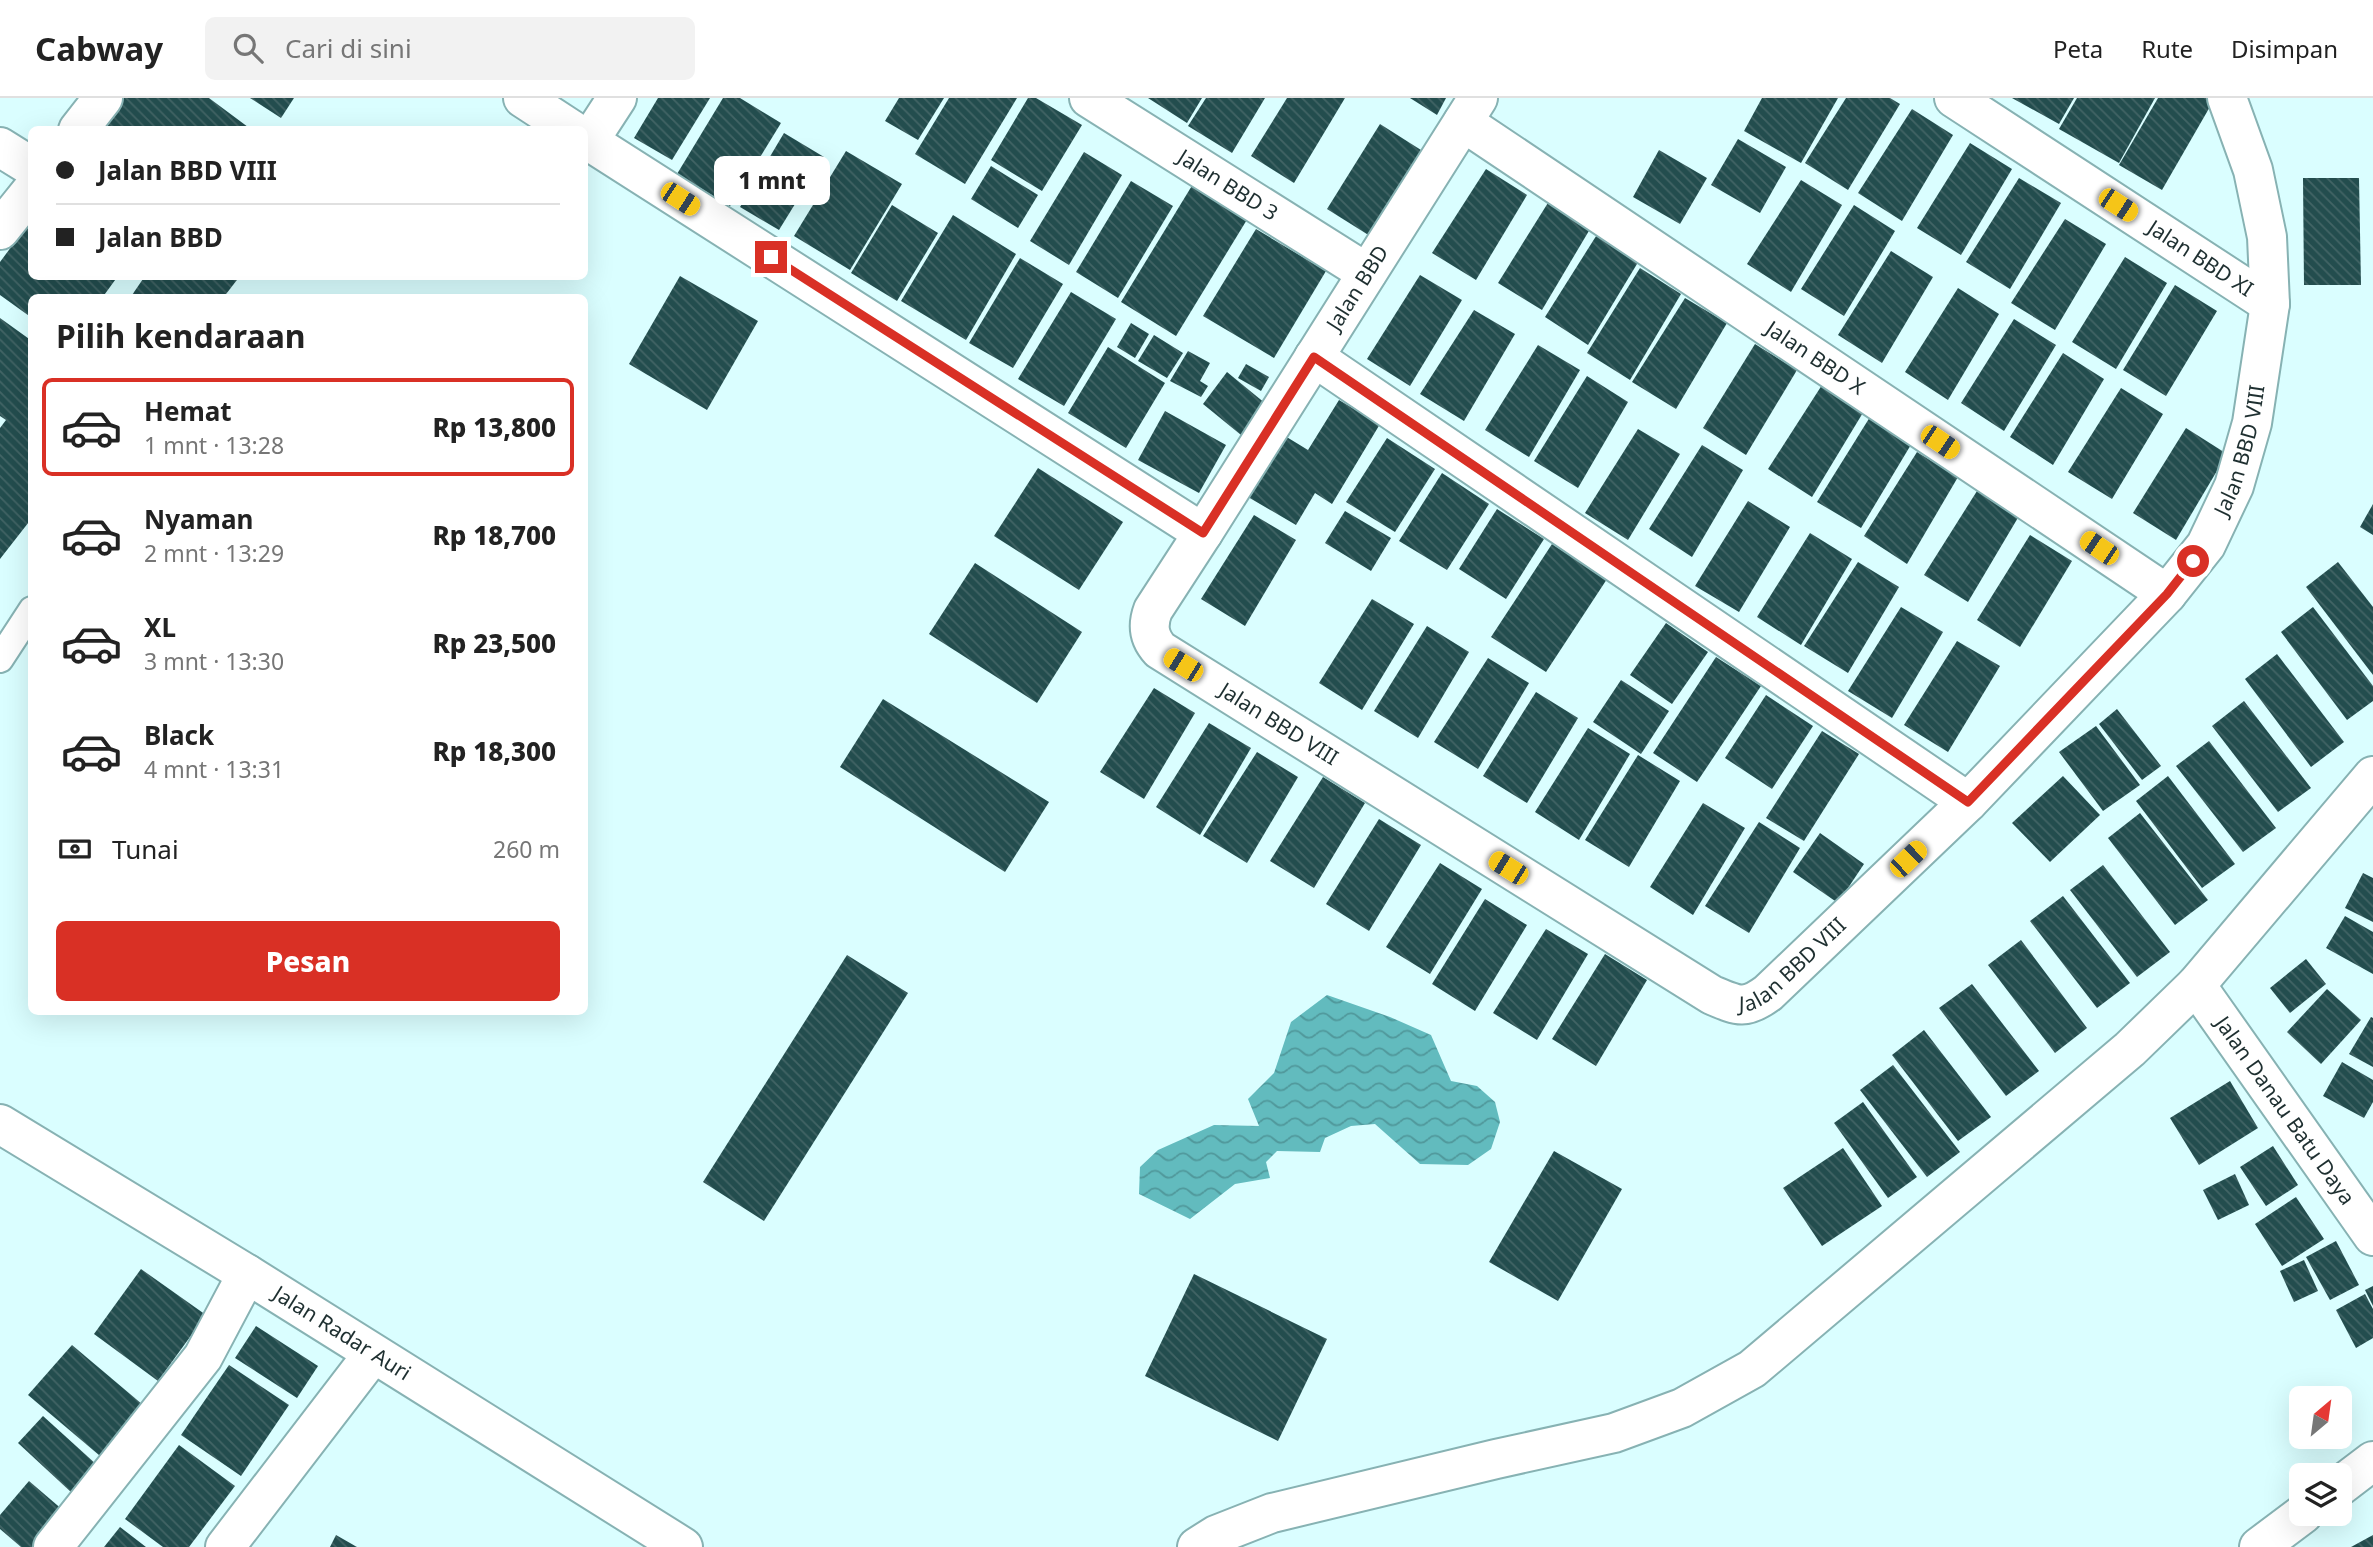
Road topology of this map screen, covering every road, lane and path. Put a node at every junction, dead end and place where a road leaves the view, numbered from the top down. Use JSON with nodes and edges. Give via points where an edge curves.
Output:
{"nodes":[{"id":1,"x":103,"y":98,"type":"edge"},
{"id":2,"x":523,"y":98,"type":"edge"},
{"id":3,"x":617,"y":98,"type":"edge"},
{"id":4,"x":1089,"y":98,"type":"edge"},
{"id":5,"x":1954,"y":98,"type":"edge"},
{"id":6,"x":2227,"y":98,"type":"edge"},
{"id":7,"x":1471,"y":110,"type":"edge"},
{"id":8,"x":81,"y":126,"type":"edge"},
{"id":9,"x":566,"y":126,"type":"edge"},
{"id":10,"x":588,"y":129,"type":"edge"},
{"id":11,"x":588,"y":140,"type":"edge"},
{"id":12,"x":0,"y":147,"type":"edge"},
{"id":13,"x":28,"y":164,"type":"edge"},
{"id":14,"x":28,"y":195,"type":"edge"},
{"id":15,"x":0,"y":230,"type":"edge"},
{"id":16,"x":1367,"y":273,"type":"junction"},
{"id":17,"x":2270,"y":304,"type":"junction"},
{"id":18,"x":1314,"y":357,"type":"junction"},
{"id":19,"x":1203,"y":533,"type":"junction"},
{"id":20,"x":2167,"y":594,"type":"junction"},
{"id":21,"x":28,"y":616,"type":"edge"},
{"id":22,"x":0,"y":659,"type":"edge"},
{"id":23,"x":2369,"y":789,"type":"edge"},
{"id":24,"x":1968,"y":802,"type":"junction"},
{"id":25,"x":2196,"y":985,"type":"junction"},
{"id":26,"x":0,"y":1124,"type":"edge"},
{"id":27,"x":2373,"y":1236,"type":"edge"},
{"id":28,"x":247,"y":1275,"type":"junction"},
{"id":29,"x":373,"y":1354,"type":"junction"},
{"id":30,"x":2373,"y":1461,"type":"edge"},
{"id":31,"x":2352,"y":1477,"type":"edge"},
{"id":32,"x":2289,"y":1524,"type":"edge"},
{"id":33,"x":53,"y":1547,"type":"edge"},
{"id":34,"x":225,"y":1547,"type":"edge"},
{"id":35,"x":682,"y":1547,"type":"edge"},
{"id":36,"x":1196,"y":1547,"type":"edge"},
{"id":37,"x":2259,"y":1547,"type":"edge"}],
"edges":[{"from":1,"to":8,"type":"street"},
{"from":2,"to":9,"type":"street"},
{"from":3,"to":10,"type":"street"},
{"from":4,"to":16,"type":"street","name":"Jalan BBD 3"},
{"from":5,"to":17,"type":"street","name":"Jalan BBD XI"},
{"from":6,"to":17,"type":"street","name":"Jalan BBD VIII","via":[[2253,170],[2267,237]]},
{"from":7,"to":16,"type":"street","name":"Jalan BBD"},
{"from":7,"to":20,"type":"street","name":"Jalan BBD X"},
{"from":11,"to":19,"type":"street"},
{"from":12,"to":13,"type":"street"},
{"from":14,"to":15,"type":"street"},
{"from":16,"to":18,"type":"street","name":"Jalan BBD"},
{"from":17,"to":20,"type":"street","name":"Jalan BBD VIII","via":[[2252,423],[2234,486],[2206,545]]},
{"from":18,"to":19,"type":"street","name":"Jalan BBD"},
{"from":18,"to":24,"type":"street"},
{"from":19,"to":24,"type":"street","name":"Jalan BBD VIII","via":[[1149,620],[1152,642],[1160,650],[1733,1004],[1753,1004],[1768,993]]},
{"from":20,"to":24,"type":"street","name":"Jalan BBD VIII"},
{"from":21,"to":22,"type":"lane"},
{"from":23,"to":25,"type":"street"},
{"from":25,"to":27,"type":"street","name":"Jalan Danau Batu Daya"},
{"from":25,"to":36,"type":"street","via":[[2130,1049],[1752,1369],[1682,1408],[1614,1433],[1272,1513]]},
{"from":26,"to":28,"type":"street","name":"Jalan Radar Auri"},
{"from":28,"to":29,"type":"street","name":"Jalan Radar Auri"},
{"from":28,"to":33,"type":"street","via":[[203,1357]]},
{"from":29,"to":34,"type":"street"},
{"from":29,"to":35,"type":"street","name":"Jalan Radar Auri"},
{"from":30,"to":31,"type":"street"},
{"from":32,"to":37,"type":"street"}]}
